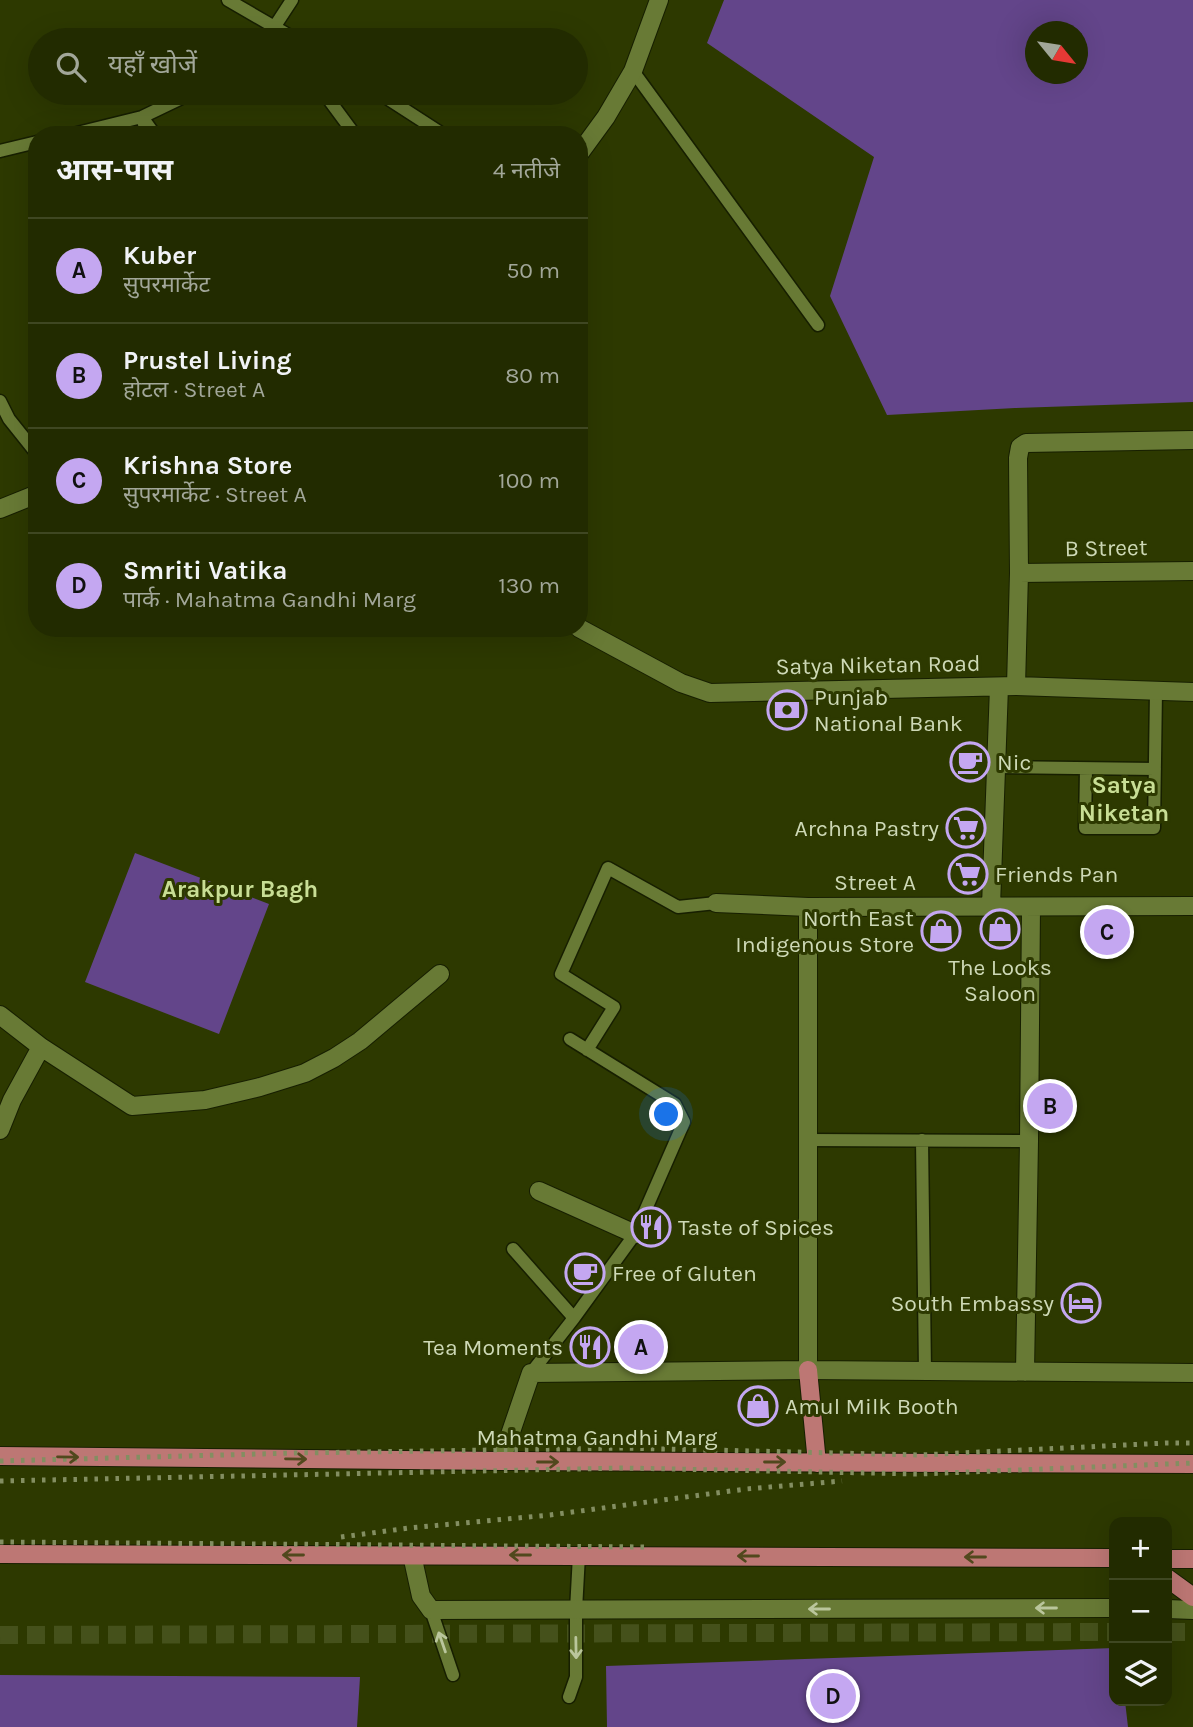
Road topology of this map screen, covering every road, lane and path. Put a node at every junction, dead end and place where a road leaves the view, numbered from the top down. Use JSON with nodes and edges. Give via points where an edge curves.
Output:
{"nodes":[{"id":1,"x":228,"y":0,"type":"edge"},
{"id":2,"x":292,"y":0,"type":"edge"},
{"id":3,"x":659,"y":0,"type":"edge"},
{"id":4,"x":275,"y":26,"type":"junction"},
{"id":5,"x":278,"y":28,"type":"edge"},
{"id":6,"x":633,"y":71,"type":"junction"},
{"id":7,"x":166,"y":105,"type":"edge"},
{"id":8,"x":333,"y":105,"type":"edge"},
{"id":9,"x":398,"y":105,"type":"edge"},
{"id":10,"x":142,"y":117,"type":"junction"},
{"id":11,"x":106,"y":126,"type":"edge"},
{"id":12,"x":144,"y":126,"type":"edge"},
{"id":13,"x":148,"y":126,"type":"edge"},
{"id":14,"x":348,"y":126,"type":"edge"},
{"id":15,"x":430,"y":126,"type":"edge"},
{"id":16,"x":588,"y":141,"type":"edge"},
{"id":17,"x":28,"y":144,"type":"edge"},
{"id":18,"x":0,"y":151,"type":"edge"},
{"id":19,"x":818,"y":325,"type":"dead end"},
{"id":20,"x":0,"y":401,"type":"edge"},
{"id":21,"x":1193,"y":440,"type":"edge"},
{"id":22,"x":28,"y":443,"type":"edge"},
{"id":23,"x":28,"y":498,"type":"edge"},
{"id":24,"x":0,"y":509,"type":"edge"},
{"id":25,"x":1193,"y":571,"type":"edge"},
{"id":26,"x":1019,"y":573,"type":"junction"},
{"id":27,"x":588,"y":633,"type":"edge"},
{"id":28,"x":1007,"y":687,"type":"junction"},
{"id":29,"x":1156,"y":691,"type":"junction"},
{"id":30,"x":1193,"y":692,"type":"edge"},
{"id":31,"x":996,"y":767,"type":"junction"},
{"id":32,"x":1086,"y":769,"type":"junction"},
{"id":33,"x":1156,"y":769,"type":"junction"},
{"id":34,"x":716,"y":903,"type":"joint"},
{"id":35,"x":990,"y":906,"type":"junction"},
{"id":36,"x":1193,"y":906,"type":"edge"},
{"id":37,"x":808,"y":907,"type":"junction"},
{"id":38,"x":1031,"y":907,"type":"junction"},
{"id":39,"x":440,"y":974,"type":"dead end"},
{"id":40,"x":0,"y":1015,"type":"edge"},
{"id":41,"x":570,"y":1039,"type":"dead end"},
{"id":42,"x":41,"y":1047,"type":"junction"},
{"id":43,"x":587,"y":1051,"type":"junction"},
{"id":44,"x":0,"y":1130,"type":"edge"},
{"id":45,"x":808,"y":1140,"type":"junction"},
{"id":46,"x":922,"y":1140,"type":"junction"},
{"id":47,"x":1029,"y":1141,"type":"junction"},
{"id":48,"x":539,"y":1191,"type":"dead end"},
{"id":49,"x":635,"y":1234,"type":"junction"},
{"id":50,"x":513,"y":1249,"type":"dead end"},
{"id":51,"x":574,"y":1318,"type":"junction"},
{"id":52,"x":808,"y":1370,"type":"junction"},
{"id":53,"x":925,"y":1371,"type":"junction"},
{"id":54,"x":1025,"y":1372,"type":"junction"},
{"id":55,"x":531,"y":1373,"type":"junction"},
{"id":56,"x":1193,"y":1373,"type":"edge"},
{"id":57,"x":0,"y":1456,"type":"edge"},
{"id":58,"x":501,"y":1461,"type":"junction"},
{"id":59,"x":817,"y":1462,"type":"junction"},
{"id":60,"x":1193,"y":1464,"type":"edge"},
{"id":61,"x":0,"y":1554,"type":"edge"},
{"id":62,"x":412,"y":1555,"type":"junction"},
{"id":63,"x":579,"y":1555,"type":"junction"},
{"id":64,"x":1109,"y":1558,"type":"edge"},
{"id":65,"x":1172,"y":1559,"type":"edge"},
{"id":66,"x":1193,"y":1559,"type":"edge"},
{"id":67,"x":1170,"y":1580,"type":"edge"},
{"id":68,"x":1193,"y":1597,"type":"edge"},
{"id":69,"x":1109,"y":1608,"type":"edge"},
{"id":70,"x":1172,"y":1609,"type":"edge"},
{"id":71,"x":431,"y":1610,"type":"junction"},
{"id":72,"x":576,"y":1610,"type":"junction"},
{"id":73,"x":1193,"y":1610,"type":"edge"},
{"id":74,"x":453,"y":1675,"type":"dead end"},
{"id":75,"x":569,"y":1697,"type":"dead end"}],
"edges":[{"from":1,"to":4,"type":"lane"},
{"from":2,"to":4,"type":"lane"},
{"from":3,"to":6,"type":"street"},
{"from":4,"to":5,"type":"lane"},
{"from":6,"to":16,"type":"street"},
{"from":6,"to":19,"type":"lane"},
{"from":7,"to":10,"type":"lane"},
{"from":8,"to":14,"type":"lane"},
{"from":9,"to":15,"type":"lane"},
{"from":10,"to":11,"type":"lane"},
{"from":10,"to":12,"type":"lane"},
{"from":10,"to":13,"type":"lane"},
{"from":17,"to":18,"type":"lane"},
{"from":20,"to":22,"type":"lane"},
{"from":21,"to":26,"type":"street","via":[[1026,443],[1020,447]]},
{"from":23,"to":24,"type":"street"},
{"from":25,"to":26,"type":"street","name":"B Street"},
{"from":26,"to":28,"type":"street"},
{"from":27,"to":28,"type":"street","name":"Satya Niketan Road","via":[[681,683],[710,693]]},
{"from":28,"to":29,"type":"street","name":"Satya Niketan Road"},
{"from":28,"to":31,"type":"street"},
{"from":29,"to":30,"type":"street","name":"Satya Niketan Road"},
{"from":29,"to":33,"type":"lane"},
{"from":31,"to":32,"type":"lane"},
{"from":31,"to":35,"type":"street"},
{"from":32,"to":33,"type":"lane"},
{"from":32,"to":33,"type":"lane","via":[[1085,828],[1154,828]]},
{"from":34,"to":37,"type":"street","name":"Street A"},
{"from":34,"to":43,"type":"lane","via":[[678,907],[608,868],[561,974],[614,1007]]},
{"from":35,"to":37,"type":"street","name":"Street A"},
{"from":35,"to":38,"type":"street","name":"Street A"},
{"from":36,"to":38,"type":"street","name":"Street A"},
{"from":37,"to":45,"type":"street"},
{"from":38,"to":47,"type":"street"},
{"from":39,"to":42,"type":"street","via":[[334,1058],[305,1073],[205,1100],[132,1106]]},
{"from":40,"to":42,"type":"street"},
{"from":41,"to":43,"type":"lane"},
{"from":42,"to":44,"type":"street"},
{"from":43,"to":49,"type":"lane","via":[[675,1104],[684,1122]]},
{"from":45,"to":46,"type":"lane"},
{"from":45,"to":52,"type":"street"},
{"from":46,"to":47,"type":"lane"},
{"from":46,"to":53,"type":"lane"},
{"from":47,"to":54,"type":"street"},
{"from":48,"to":49,"type":"street"},
{"from":49,"to":51,"type":"lane"},
{"from":50,"to":51,"type":"lane"},
{"from":51,"to":55,"type":"lane"},
{"from":52,"to":53,"type":"street"},
{"from":52,"to":55,"type":"street"},
{"from":52,"to":59,"type":"main road"},
{"from":53,"to":54,"type":"street"},
{"from":54,"to":56,"type":"street"},
{"from":55,"to":58,"type":"street"},
{"from":57,"to":58,"type":"main road","name":"Mahatma Gandhi Marg","one_way":true},
{"from":58,"to":59,"type":"main road","name":"Mahatma Gandhi Marg","one_way":true},
{"from":59,"to":60,"type":"main road","name":"Mahatma Gandhi Marg"},
{"from":62,"to":61,"type":"main road","one_way":true},
{"from":63,"to":62,"type":"main road","one_way":true},
{"from":62,"to":71,"type":"street","via":[[421,1596]]},
{"from":64,"to":63,"type":"main road","one_way":true},
{"from":63,"to":72,"type":"lane"},
{"from":65,"to":66,"type":"main road"},
{"from":67,"to":68,"type":"main road"},
{"from":69,"to":72,"type":"street","one_way":true},
{"from":70,"to":73,"type":"street"},
{"from":71,"to":72,"type":"street"},
{"from":74,"to":71,"type":"lane","one_way":true},
{"from":72,"to":75,"type":"lane","one_way":true,"via":[[576,1677]]}]}
